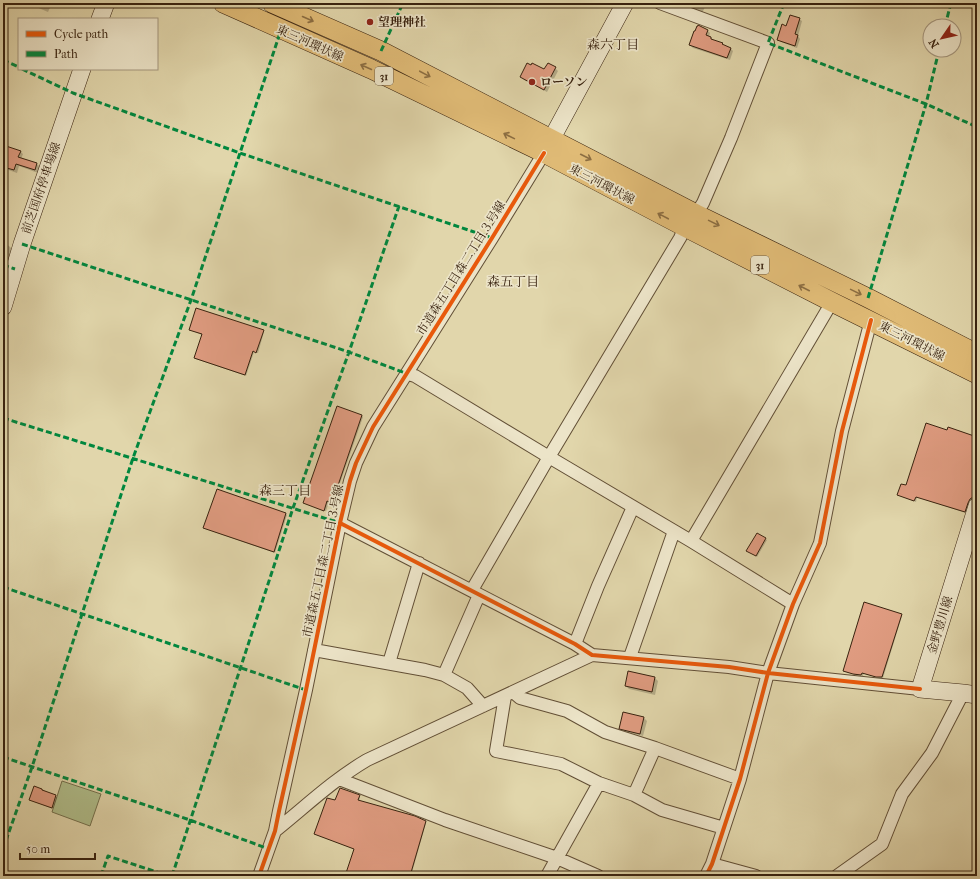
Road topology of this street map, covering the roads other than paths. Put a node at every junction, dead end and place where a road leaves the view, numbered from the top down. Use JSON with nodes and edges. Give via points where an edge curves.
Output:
{"nodes":[{"id":1,"x":106,"y":3,"type":"edge"},
{"id":2,"x":222,"y":3,"type":"edge"},
{"id":3,"x":272,"y":3,"type":"edge"},
{"id":4,"x":625,"y":3,"type":"edge"},
{"id":5,"x":660,"y":3,"type":"edge"},
{"id":6,"x":100,"y":18,"type":"edge"},
{"id":7,"x":82,"y":70,"type":"edge"},
{"id":8,"x":547,"y":146,"type":"junction"},
{"id":9,"x":691,"y":221,"type":"junction"},
{"id":10,"x":832,"y":302,"type":"junction"},
{"id":11,"x":3,"y":307,"type":"edge"},
{"id":12,"x":871,"y":320,"type":"junction"},
{"id":13,"x":977,"y":354,"type":"edge"},
{"id":14,"x":408,"y":374,"type":"junction"},
{"id":15,"x":977,"y":374,"type":"edge"},
{"id":16,"x":549,"y":457,"type":"junction"},
{"id":17,"x":634,"y":506,"type":"junction"},
{"id":18,"x":977,"y":506,"type":"edge"},
{"id":19,"x":340,"y":523,"type":"junction"},
{"id":20,"x":674,"y":530,"type":"junction"},
{"id":21,"x":692,"y":541,"type":"junction"},
{"id":22,"x":419,"y":563,"type":"junction"},
{"id":23,"x":476,"y":593,"type":"junction"},
{"id":24,"x":793,"y":604,"type":"junction"},
{"id":25,"x":575,"y":644,"type":"junction"},
{"id":26,"x":314,"y":650,"type":"junction"},
{"id":27,"x":592,"y":654,"type":"junction"},
{"id":28,"x":630,"y":657,"type":"junction"},
{"id":29,"x":389,"y":663,"type":"junction"},
{"id":30,"x":768,"y":673,"type":"junction"},
{"id":31,"x":444,"y":675,"type":"junction"},
{"id":32,"x":920,"y":689,"type":"junction"},
{"id":33,"x":509,"y":694,"type":"junction"},
{"id":34,"x":970,"y":694,"type":"edge"},
{"id":35,"x":483,"y":706,"type":"junction"},
{"id":36,"x":655,"y":748,"type":"junction"},
{"id":37,"x":339,"y":779,"type":"junction"},
{"id":38,"x":740,"y":779,"type":"junction"},
{"id":39,"x":599,"y":783,"type":"junction"},
{"id":40,"x":634,"y":795,"type":"junction"},
{"id":41,"x":724,"y":828,"type":"junction"},
{"id":42,"x":275,"y":831,"type":"junction"},
{"id":43,"x":557,"y":858,"type":"junction"},
{"id":44,"x":712,"y":864,"type":"junction"},
{"id":45,"x":259,"y":876,"type":"edge"},
{"id":46,"x":547,"y":876,"type":"edge"},
{"id":47,"x":598,"y":876,"type":"edge"},
{"id":48,"x":706,"y":876,"type":"edge"},
{"id":49,"x":756,"y":876,"type":"edge"},
{"id":50,"x":837,"y":876,"type":"edge"}],
"edges":[{"from":1,"to":6,"type":"main road"},
{"from":8,"to":2,"type":"main road","name":"東三河環状線","number":"31","one_way":true},
{"from":3,"to":8,"type":"main road","name":"東三河環状線","number":"31","one_way":true,"via":[[381,51]]},
{"from":4,"to":8,"type":"main road"},
{"from":5,"to":9,"type":"street","via":[[768,43],[703,203]]},
{"from":7,"to":11,"type":"main road","name":"前芝国府停車場線"},
{"from":8,"to":9,"type":"main road","name":"東三河環状線","number":"31"},
{"from":8,"to":14,"type":"street","name":"市道森五丁目森二丁目３号線"},
{"from":10,"to":9,"type":"main road","name":"東三河環状線","number":"31","one_way":true},
{"from":9,"to":13,"type":"main road","name":"東三河環状線","number":"31","one_way":true,"via":[[868,298]]},
{"from":9,"to":16,"type":"street"},
{"from":10,"to":12,"type":"main road","name":"東三河環状線","number":"31"},
{"from":10,"to":21,"type":"street"},
{"from":12,"to":15,"type":"main road","name":"東三河環状線","number":"31"},
{"from":12,"to":24,"type":"street","via":[[842,431],[820,543]]},
{"from":14,"to":16,"type":"street"},
{"from":14,"to":19,"type":"street","name":"市道森五丁目森二丁目３号線","via":[[373,427],[362,449],[350,481]]},
{"from":16,"to":17,"type":"street"},
{"from":16,"to":23,"type":"street"},
{"from":17,"to":20,"type":"street"},
{"from":17,"to":25,"type":"street"},
{"from":18,"to":32,"type":"main road","name":"金野豊川線"},
{"from":19,"to":22,"type":"street"},
{"from":19,"to":26,"type":"street","name":"市道森五丁目森二丁目３号線"},
{"from":20,"to":21,"type":"street"},
{"from":20,"to":28,"type":"street"},
{"from":21,"to":24,"type":"street"},
{"from":22,"to":23,"type":"street"},
{"from":22,"to":29,"type":"street"},
{"from":23,"to":25,"type":"street"},
{"from":23,"to":31,"type":"street"},
{"from":24,"to":30,"type":"street"},
{"from":25,"to":27,"type":"street"},
{"from":26,"to":29,"type":"street"},
{"from":26,"to":42,"type":"street","name":"市道森五丁目森二丁目３号線"},
{"from":27,"to":28,"type":"street"},
{"from":27,"to":33,"type":"street"},
{"from":28,"to":30,"type":"street"},
{"from":29,"to":31,"type":"street"},
{"from":30,"to":32,"type":"street"},
{"from":30,"to":38,"type":"street"},
{"from":31,"to":35,"type":"street","via":[[467,688]]},
{"from":32,"to":34,"type":"main road"},
{"from":33,"to":35,"type":"street"},
{"from":33,"to":36,"type":"street","via":[[567,711],[605,732]]},
{"from":33,"to":39,"type":"street","via":[[496,751],[561,764]]},
{"from":34,"to":50,"type":"street","via":[[902,794],[882,844]]},
{"from":35,"to":37,"type":"street","via":[[367,760]]},
{"from":36,"to":38,"type":"street"},
{"from":36,"to":40,"type":"street"},
{"from":37,"to":42,"type":"street"},
{"from":37,"to":43,"type":"street","via":[[445,820]]},
{"from":38,"to":41,"type":"street"},
{"from":39,"to":40,"type":"street"},
{"from":39,"to":43,"type":"street"},
{"from":40,"to":41,"type":"street","via":[[662,810]]},
{"from":41,"to":44,"type":"street"},
{"from":42,"to":45,"type":"street","name":"市道森五丁目森二丁目３号線"},
{"from":43,"to":46,"type":"street"},
{"from":43,"to":47,"type":"street"},
{"from":44,"to":48,"type":"street"},
{"from":44,"to":49,"type":"street"}]}
